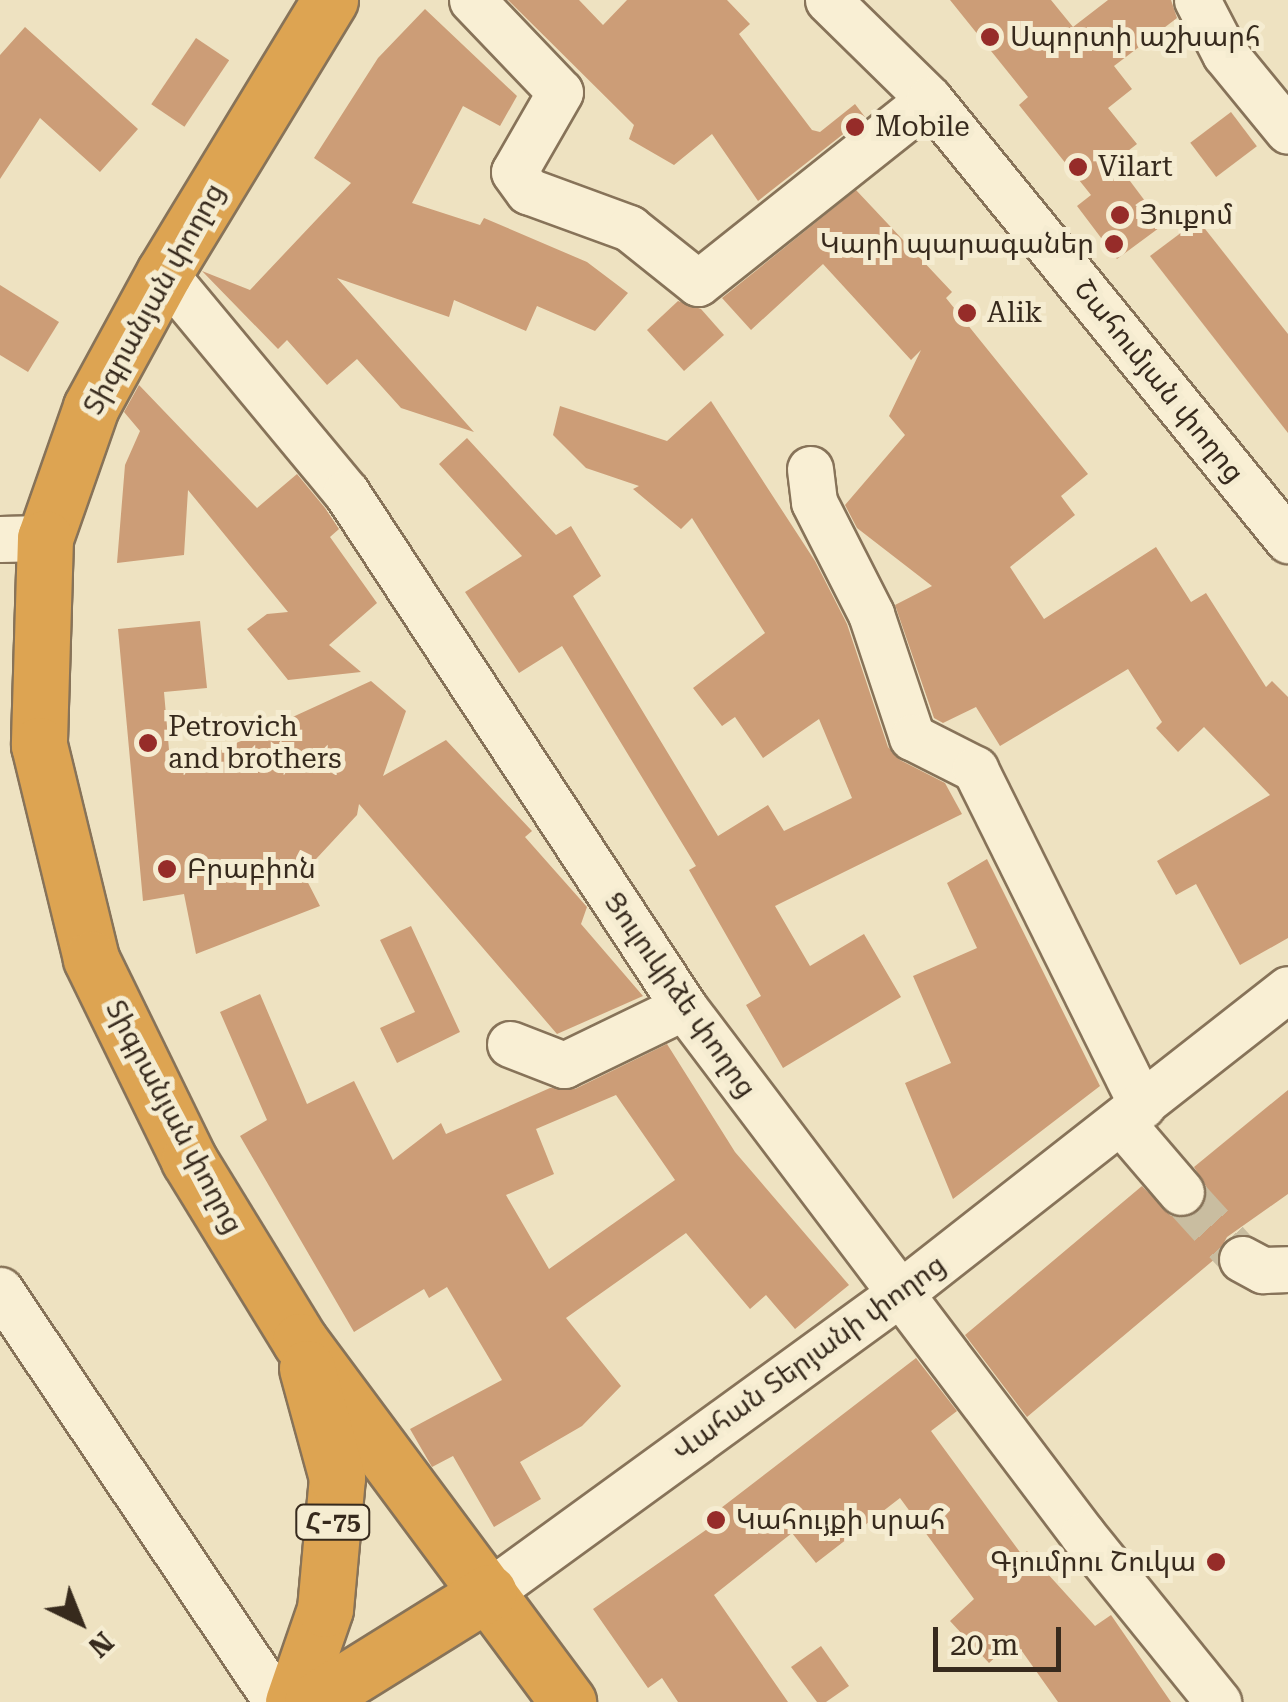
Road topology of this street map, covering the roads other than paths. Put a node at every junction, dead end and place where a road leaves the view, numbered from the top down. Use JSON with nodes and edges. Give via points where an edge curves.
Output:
{"nodes":[{"id":1,"x":330,"y":0,"type":"edge"},
{"id":2,"x":472,"y":0,"type":"edge"},
{"id":3,"x":828,"y":0,"type":"edge"},
{"id":4,"x":1197,"y":0,"type":"edge"},
{"id":5,"x":929,"y":99,"type":"junction"},
{"id":6,"x":1288,"y":131,"type":"edge"},
{"id":7,"x":164,"y":272,"type":"junction"},
{"id":8,"x":810,"y":469,"type":"dead end"},
{"id":9,"x":22,"y":539,"type":"edge"},
{"id":10,"x":1288,"y":540,"type":"edge"},
{"id":11,"x":1288,"y":989,"type":"edge"},
{"id":12,"x":684,"y":1007,"type":"junction"},
{"id":13,"x":510,"y":1044,"type":"dead end"},
{"id":14,"x":1131,"y":1114,"type":"junction"},
{"id":15,"x":1180,"y":1192,"type":"tunnel mouth"},
{"id":16,"x":1242,"y":1259,"type":"tunnel mouth"},
{"id":17,"x":1288,"y":1270,"type":"edge"},
{"id":18,"x":0,"y":1290,"type":"edge"},
{"id":19,"x":899,"y":1294,"type":"junction"},
{"id":20,"x":13,"y":1338,"type":"edge"},
{"id":21,"x":300,"y":1341,"type":"junction"},
{"id":22,"x":490,"y":1592,"type":"junction"},
{"id":23,"x":277,"y":1702,"type":"edge"},
{"id":24,"x":293,"y":1702,"type":"edge"},
{"id":25,"x":312,"y":1702,"type":"edge"},
{"id":26,"x":568,"y":1702,"type":"edge"},
{"id":27,"x":1218,"y":1702,"type":"edge"}],
"edges":[{"from":1,"to":7,"type":"highway","name":"Տիգրանյան փողոց","number":"Հ-75"},
{"from":2,"to":5,"type":"street","via":[[560,92],[514,172],[528,191],[629,228],[698,283]]},
{"from":3,"to":5,"type":"street","name":"Շահումյան փողոց"},
{"from":4,"to":6,"type":"street","via":[[1225,54]]},
{"from":5,"to":10,"type":"street","name":"Շահումյան փողոց"},
{"from":7,"to":9,"type":"highway","name":"Տիգրանյան փողոց","number":"Հ-75"},
{"from":7,"to":12,"type":"street","name":"Ցուլուկիձե փողոց","via":[[346,492]]},
{"from":8,"to":14,"type":"street","via":[[814,502],[871,614],[912,737],[976,768]]},
{"from":9,"to":21,"type":"highway","name":"Տիգրանյան փողոց","number":"Հ-75","via":[[40,745],[91,959],[189,1160]]},
{"from":11,"to":14,"type":"street","name":"Վահան Տերյանի փողոց"},
{"from":12,"to":13,"type":"street","via":[[564,1065]]},
{"from":12,"to":19,"type":"street","name":"Ցուլուկիձե փողոց"},
{"from":14,"to":15,"type":"street"},
{"from":14,"to":19,"type":"street","name":"Վահան Տերյանի փողոց"},
{"from":16,"to":17,"type":"street","via":[[1263,1270]]},
{"from":18,"to":20,"type":"street"},
{"from":19,"to":22,"type":"street","name":"Վահան Տերյանի փողոց"},
{"from":19,"to":27,"type":"street","name":"Ցուլուկիձե փողոց"},
{"from":20,"to":23,"type":"street"},
{"from":21,"to":22,"type":"highway","name":"Տիգրանյան փողոց","number":"Հ-75"},
{"from":21,"to":24,"type":"highway","name":"Տիգրանյան փողոց","number":"Հ-75","via":[[336,1478],[324,1609]]},
{"from":22,"to":25,"type":"highway","name":"Վահան Տերյանի փողոց"},
{"from":22,"to":26,"type":"highway","name":"Տիգրանյան փողոց"}]}
